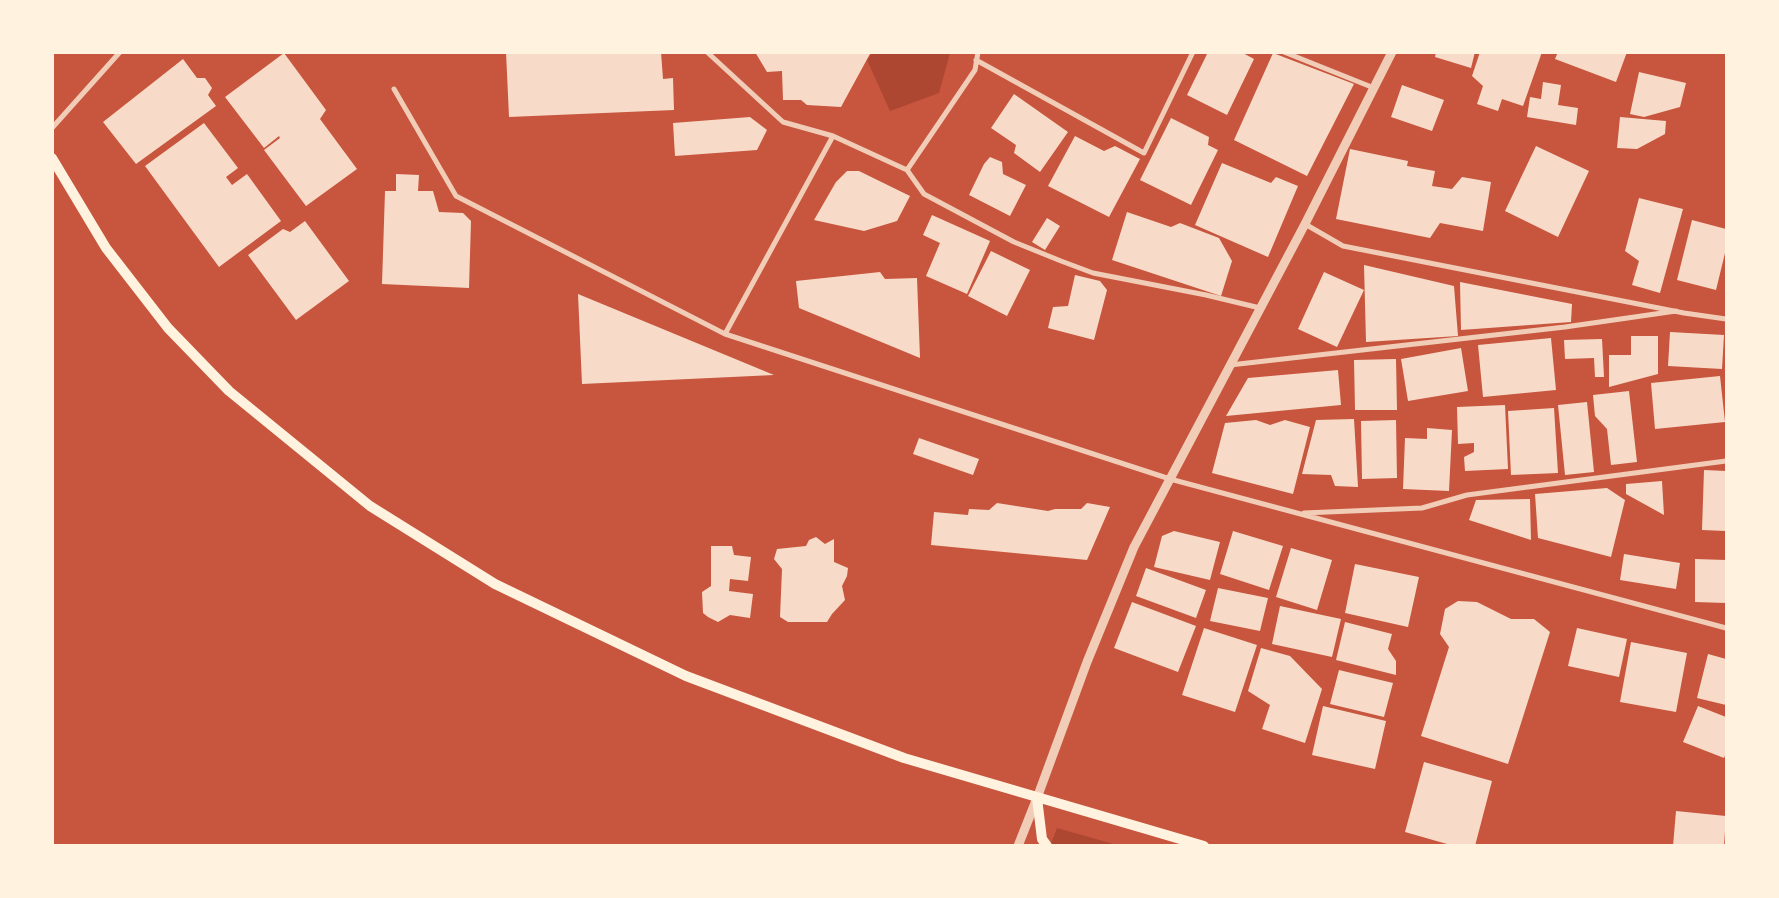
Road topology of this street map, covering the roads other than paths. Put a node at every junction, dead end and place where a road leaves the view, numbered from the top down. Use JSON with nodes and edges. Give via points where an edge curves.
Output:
{"nodes":[{"id":1,"x":120,"y":52,"type":"edge"},
{"id":2,"x":707,"y":52,"type":"edge"},
{"id":3,"x":978,"y":52,"type":"edge"},
{"id":4,"x":1193,"y":52,"type":"edge"},
{"id":5,"x":1284,"y":52,"type":"edge"},
{"id":6,"x":1392,"y":52,"type":"edge"},
{"id":7,"x":976,"y":60,"type":"junction"},
{"id":8,"x":1374,"y":88,"type":"junction"},
{"id":9,"x":394,"y":89,"type":"dead end"},
{"id":10,"x":52,"y":128,"type":"edge"},
{"id":11,"x":833,"y":136,"type":"junction"},
{"id":12,"x":52,"y":158,"type":"edge"},
{"id":13,"x":907,"y":170,"type":"junction"},
{"id":14,"x":1305,"y":224,"type":"junction"},
{"id":15,"x":1260,"y":308,"type":"junction"},
{"id":16,"x":1676,"y":311,"type":"junction"},
{"id":17,"x":1726,"y":319,"type":"edge"},
{"id":18,"x":725,"y":334,"type":"junction"},
{"id":19,"x":1230,"y":366,"type":"junction"},
{"id":20,"x":1726,"y":461,"type":"edge"},
{"id":21,"x":1170,"y":479,"type":"junction"},
{"id":22,"x":1297,"y":513,"type":"junction"},
{"id":23,"x":1726,"y":628,"type":"edge"},
{"id":24,"x":1037,"y":798,"type":"junction"},
{"id":25,"x":1018,"y":846,"type":"edge"},
{"id":26,"x":1046,"y":846,"type":"edge"},
{"id":27,"x":1204,"y":846,"type":"edge"}],
"edges":[{"from":1,"to":10,"type":"street"},
{"from":2,"to":11,"type":"street","via":[[783,122]]},
{"from":3,"to":7,"type":"street"},
{"from":4,"to":7,"type":"street","via":[[1144,153]]},
{"from":5,"to":8,"type":"street"},
{"from":6,"to":8,"type":"street"},
{"from":7,"to":13,"type":"street","via":[[975,70]]},
{"from":8,"to":14,"type":"street"},
{"from":9,"to":18,"type":"street","via":[[456,196]]},
{"from":11,"to":13,"type":"street"},
{"from":11,"to":18,"type":"street"},
{"from":12,"to":24,"type":"main road","via":[[106,248],[168,328],[230,391],[370,506],[495,584],[686,676],[904,758]]},
{"from":13,"to":15,"type":"street","via":[[924,194],[1014,242],[1061,261],[1094,273]]},
{"from":14,"to":15,"type":"street"},
{"from":14,"to":16,"type":"street","via":[[1343,246]]},
{"from":15,"to":19,"type":"street"},
{"from":16,"to":17,"type":"street"},
{"from":16,"to":19,"type":"street"},
{"from":18,"to":21,"type":"street"},
{"from":19,"to":21,"type":"street"},
{"from":20,"to":22,"type":"street","via":[[1467,495],[1422,508]]},
{"from":21,"to":22,"type":"street"},
{"from":21,"to":24,"type":"street","via":[[1134,547]]},
{"from":22,"to":23,"type":"street"},
{"from":24,"to":25,"type":"street"},
{"from":24,"to":26,"type":"main road","via":[[1042,839]]},
{"from":24,"to":27,"type":"main road"}]}
